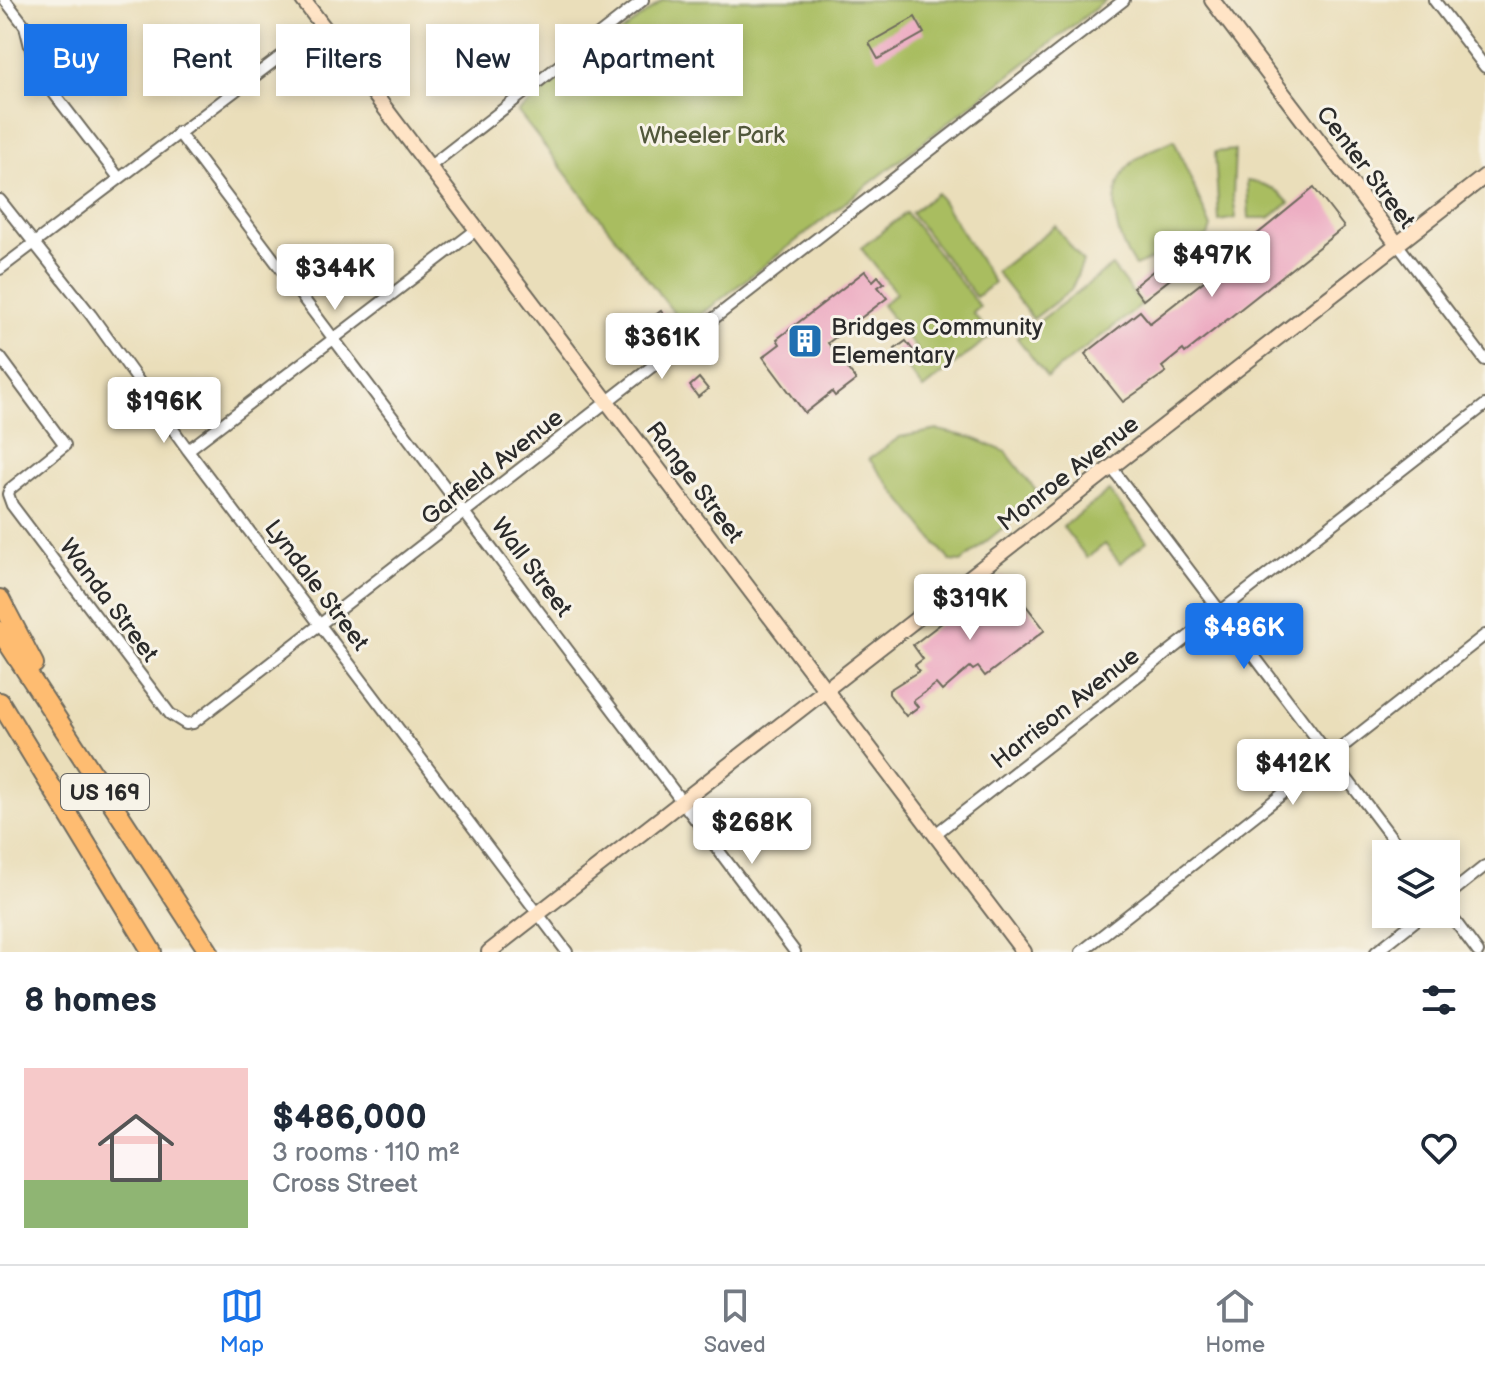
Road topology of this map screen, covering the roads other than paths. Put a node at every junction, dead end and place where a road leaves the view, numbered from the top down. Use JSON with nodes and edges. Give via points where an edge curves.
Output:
{"nodes":[{"id":1,"x":5,"y":0,"type":"edge"},
{"id":2,"x":303,"y":0,"type":"edge"},
{"id":3,"x":643,"y":0,"type":"edge"},
{"id":4,"x":1124,"y":0,"type":"edge"},
{"id":5,"x":1212,"y":0,"type":"edge"},
{"id":6,"x":1434,"y":0,"type":"edge"},
{"id":7,"x":321,"y":24,"type":"edge"},
{"id":8,"x":276,"y":59,"type":"edge"},
{"id":9,"x":1485,"y":67,"type":"edge"},
{"id":10,"x":376,"y":96,"type":"edge"},
{"id":11,"x":178,"y":132,"type":"junction"},
{"id":12,"x":429,"y":167,"type":"junction"},
{"id":13,"x":1485,"y":176,"type":"edge"},
{"id":14,"x":119,"y":178,"type":"junction"},
{"id":15,"x":0,"y":200,"type":"edge"},
{"id":16,"x":476,"y":230,"type":"junction"},
{"id":17,"x":34,"y":244,"type":"junction"},
{"id":18,"x":1398,"y":245,"type":"junction"},
{"id":19,"x":0,"y":269,"type":"edge"},
{"id":20,"x":334,"y":339,"type":"junction"},
{"id":21,"x":0,"y":357,"type":"edge"},
{"id":22,"x":1485,"y":360,"type":"edge"},
{"id":23,"x":606,"y":403,"type":"junction"},
{"id":24,"x":1485,"y":405,"type":"edge"},
{"id":25,"x":188,"y":450,"type":"junction"},
{"id":26,"x":1111,"y":467,"type":"junction"},
{"id":27,"x":466,"y":513,"type":"junction"},
{"id":28,"x":0,"y":599,"type":"edge"},
{"id":29,"x":1220,"y":612,"type":"junction"},
{"id":30,"x":322,"y":625,"type":"junction"},
{"id":31,"x":0,"y":631,"type":"edge"},
{"id":32,"x":1485,"y":635,"type":"edge"},
{"id":33,"x":825,"y":690,"type":"junction"},
{"id":34,"x":3,"y":708,"type":"edge"},
{"id":35,"x":186,"y":724,"type":"joint"},
{"id":36,"x":1330,"y":756,"type":"junction"},
{"id":37,"x":84,"y":758,"type":"junction"},
{"id":38,"x":683,"y":801,"type":"junction"},
{"id":39,"x":934,"y":835,"type":"junction"},
{"id":40,"x":1393,"y":840,"type":"edge"},
{"id":41,"x":1485,"y":866,"type":"edge"},
{"id":42,"x":1460,"y":886,"type":"edge"},
{"id":43,"x":538,"y":914,"type":"junction"},
{"id":44,"x":1406,"y":928,"type":"edge"},
{"id":45,"x":1460,"y":928,"type":"edge"},
{"id":46,"x":152,"y":952,"type":"edge"},
{"id":47,"x":209,"y":952,"type":"edge"},
{"id":48,"x":489,"y":952,"type":"edge"},
{"id":49,"x":567,"y":952,"type":"edge"},
{"id":50,"x":795,"y":952,"type":"edge"},
{"id":51,"x":1024,"y":952,"type":"edge"},
{"id":52,"x":1081,"y":952,"type":"edge"},
{"id":53,"x":1376,"y":952,"type":"edge"},
{"id":54,"x":1478,"y":952,"type":"edge"}],
"edges":[{"from":1,"to":14,"type":"street","via":[[25,26],[36,70]]},
{"from":2,"to":7,"type":"street","name":"Range Street"},
{"from":3,"to":12,"type":"street"},
{"from":4,"to":23,"type":"street","name":"Garfield Avenue"},
{"from":5,"to":18,"type":"street","name":"Center Street"},
{"from":6,"to":9,"type":"street"},
{"from":8,"to":11,"type":"street"},
{"from":10,"to":12,"type":"street","name":"Range Street"},
{"from":11,"to":14,"type":"street"},
{"from":11,"to":20,"type":"street","name":"Wall Street"},
{"from":12,"to":16,"type":"street","name":"Range Street"},
{"from":13,"to":18,"type":"street","name":"Monroe Avenue"},
{"from":14,"to":17,"type":"street"},
{"from":15,"to":17,"type":"street","name":"Lyndale Street"},
{"from":16,"to":20,"type":"street"},
{"from":16,"to":23,"type":"street","name":"Range Street"},
{"from":17,"to":19,"type":"street"},
{"from":17,"to":25,"type":"street","name":"Lyndale Street"},
{"from":18,"to":22,"type":"street","name":"Center Street"},
{"from":18,"to":26,"type":"street","name":"Monroe Avenue"},
{"from":20,"to":25,"type":"street"},
{"from":20,"to":27,"type":"street","name":"Wall Street"},
{"from":21,"to":35,"type":"street","name":"Wanda Street","via":[[65,445],[15,483],[8,494],[12,505],[170,714]]},
{"from":23,"to":27,"type":"street","name":"Garfield Avenue"},
{"from":23,"to":33,"type":"street","name":"Range Street"},
{"from":24,"to":29,"type":"street","name":"Harrison Avenue"},
{"from":25,"to":30,"type":"street","name":"Lyndale Street"},
{"from":26,"to":29,"type":"street"},
{"from":26,"to":33,"type":"street","name":"Monroe Avenue"},
{"from":27,"to":30,"type":"street","name":"Garfield Avenue"},
{"from":27,"to":38,"type":"street","name":"Wall Street"},
{"from":28,"to":37,"type":"highway"},
{"from":29,"to":36,"type":"street"},
{"from":29,"to":39,"type":"street","name":"Harrison Avenue"},
{"from":30,"to":35,"type":"street","name":"Garfield Avenue","via":[[200,720]]},
{"from":30,"to":43,"type":"street","name":"Lyndale Street"},
{"from":31,"to":37,"type":"highway","number":"US 169"},
{"from":32,"to":36,"type":"street"},
{"from":33,"to":38,"type":"street","name":"Monroe Avenue"},
{"from":33,"to":39,"type":"street","name":"Range Street"},
{"from":34,"to":46,"type":"highway","number":"US 169"},
{"from":36,"to":40,"type":"street"},
{"from":36,"to":52,"type":"street"},
{"from":37,"to":47,"type":"highway","number":"US 169"},
{"from":38,"to":43,"type":"street","name":"Monroe Avenue"},
{"from":38,"to":50,"type":"street","name":"Wall Street"},
{"from":39,"to":51,"type":"street","name":"Range Street"},
{"from":41,"to":42,"type":"street"},
{"from":43,"to":48,"type":"street","name":"Monroe Avenue"},
{"from":43,"to":49,"type":"street","name":"Lyndale Street"},
{"from":44,"to":53,"type":"street"},
{"from":45,"to":54,"type":"street"}]}
